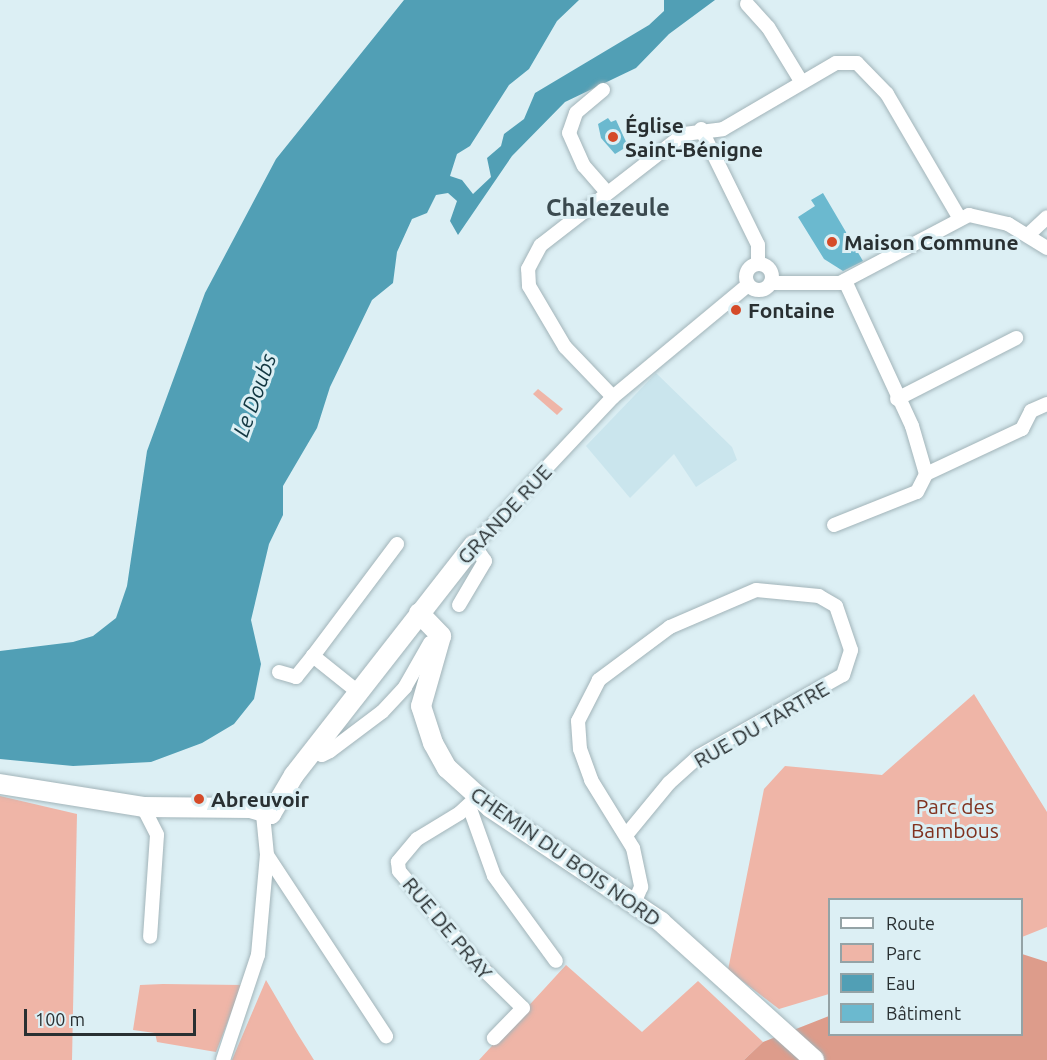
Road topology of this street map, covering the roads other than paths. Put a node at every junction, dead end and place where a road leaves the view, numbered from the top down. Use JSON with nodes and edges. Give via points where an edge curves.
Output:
{"nodes":[{"id":1,"x":747,"y":4,"type":"dead end"},
{"id":2,"x":801,"y":81,"type":"junction"},
{"id":3,"x":603,"y":90,"type":"dead end"},
{"id":4,"x":701,"y":129,"type":"junction"},
{"id":5,"x":607,"y":192,"type":"junction"},
{"id":6,"x":959,"y":217,"type":"junction"},
{"id":7,"x":1047,"y":217,"type":"edge"},
{"id":8,"x":1030,"y":233,"type":"junction"},
{"id":9,"x":1047,"y":248,"type":"edge"},
{"id":10,"x":758,"y":264,"type":"junction"},
{"id":11,"x":845,"y":281,"type":"junction"},
{"id":12,"x":771,"y":283,"type":"junction"},
{"id":13,"x":748,"y":285,"type":"junction"},
{"id":14,"x":1016,"y":338,"type":"dead end"},
{"id":15,"x":613,"y":397,"type":"junction"},
{"id":16,"x":897,"y":399,"type":"junction"},
{"id":17,"x":1047,"y":404,"type":"edge"},
{"id":18,"x":926,"y":474,"type":"junction"},
{"id":19,"x":834,"y":525,"type":"dead end"},
{"id":20,"x":397,"y":544,"type":"dead end"},
{"id":21,"x":474,"y":545,"type":"junction"},
{"id":22,"x":459,"y":605,"type":"dead end"},
{"id":23,"x":419,"y":613,"type":"junction"},
{"id":24,"x":430,"y":643,"type":"dead end"},
{"id":25,"x":313,"y":656,"type":"junction"},
{"id":26,"x":279,"y":672,"type":"dead end"},
{"id":27,"x":358,"y":692,"type":"junction"},
{"id":28,"x":312,"y":752,"type":"junction"},
{"id":29,"x":0,"y":784,"type":"edge"},
{"id":30,"x":473,"y":801,"type":"junction"},
{"id":31,"x":267,"y":806,"type":"junction"},
{"id":32,"x":143,"y":807,"type":"junction"},
{"id":33,"x":627,"y":834,"type":"junction"},
{"id":34,"x":267,"y":848,"type":"junction"},
{"id":35,"x":633,"y":906,"type":"junction"},
{"id":36,"x":150,"y":937,"type":"dead end"},
{"id":37,"x":556,"y":961,"type":"dead end"},
{"id":38,"x":386,"y":1036,"type":"dead end"},
{"id":39,"x":494,"y":1038,"type":"dead end"},
{"id":40,"x":224,"y":1058,"type":"edge"},
{"id":41,"x":238,"y":1060,"type":"edge"},
{"id":42,"x":814,"y":1060,"type":"edge"}],
"edges":[{"from":1,"to":2,"type":"street","via":[[768,27]]},
{"from":2,"to":4,"type":"street","via":[[723,129]]},
{"from":2,"to":6,"type":"street","via":[[836,63],[857,63],[872,74]]},
{"from":3,"to":5,"type":"street","via":[[576,113],[569,133],[584,166]]},
{"from":4,"to":5,"type":"street","via":[[667,144]]},
{"from":4,"to":10,"type":"street","via":[[758,244]]},
{"from":5,"to":15,"type":"street","via":[[541,244],[528,269],[529,286],[565,347]]},
{"from":6,"to":8,"type":"street","via":[[979,214]]},
{"from":6,"to":11,"type":"street"},
{"from":7,"to":8,"type":"street"},
{"from":8,"to":9,"type":"street"},
{"from":10,"to":12,"type":"street","via":[[770,270]]},
{"from":10,"to":13,"type":"street","via":[[746,273]]},
{"from":11,"to":12,"type":"street"},
{"from":11,"to":16,"type":"street"},
{"from":12,"to":13,"type":"street","via":[[760,290]]},
{"from":13,"to":15,"type":"street","name":"GRANDE RUE"},
{"from":14,"to":16,"type":"street"},
{"from":15,"to":21,"type":"street","name":"GRANDE RUE"},
{"from":16,"to":18,"type":"street","via":[[912,426]]},
{"from":17,"to":18,"type":"street","via":[[1031,411],[1022,429]]},
{"from":18,"to":19,"type":"street","via":[[917,492]]},
{"from":20,"to":25,"type":"street"},
{"from":21,"to":22,"type":"street","via":[[485,561]]},
{"from":21,"to":23,"type":"street","name":"GRANDE RUE"},
{"from":23,"to":27,"type":"street","name":"GRANDE RUE"},
{"from":23,"to":30,"type":"street","name":"CHEMIN DU BOIS NORD","via":[[441,636],[422,697],[428,731],[447,768]]},
{"from":24,"to":28,"type":"street","via":[[405,687],[382,712],[322,755]]},
{"from":25,"to":26,"type":"street","via":[[296,677]]},
{"from":25,"to":27,"type":"street"},
{"from":27,"to":28,"type":"street","name":"GRANDE RUE"},
{"from":28,"to":31,"type":"street","name":"GRANDE RUE"},
{"from":29,"to":32,"type":"street"},
{"from":30,"to":35,"type":"street","name":"CHEMIN DU BOIS NORD"},
{"from":30,"to":37,"type":"street","via":[[494,876]]},
{"from":30,"to":39,"type":"street","name":"RUE DE PRAY","via":[[417,839],[398,862],[399,871],[475,961],[523,1008]]},
{"from":31,"to":32,"type":"street"},
{"from":31,"to":34,"type":"street"},
{"from":32,"to":36,"type":"street","via":[[157,835]]},
{"from":33,"to":33,"type":"street","name":"RUE DU TARTRE","via":[[591,780],[580,749],[578,721],[603,675],[670,627],[756,590],[819,596],[836,606],[851,650],[843,675],[699,756],[663,790]]},
{"from":33,"to":35,"type":"street","name":"RUE DU TARTRE","via":[[641,876]]},
{"from":34,"to":38,"type":"street"},
{"from":34,"to":40,"type":"street","via":[[258,955]]},
{"from":35,"to":42,"type":"street","name":"CHEMIN DU BOIS NORD","via":[[661,922]]},
{"from":40,"to":41,"type":"street"}]}
